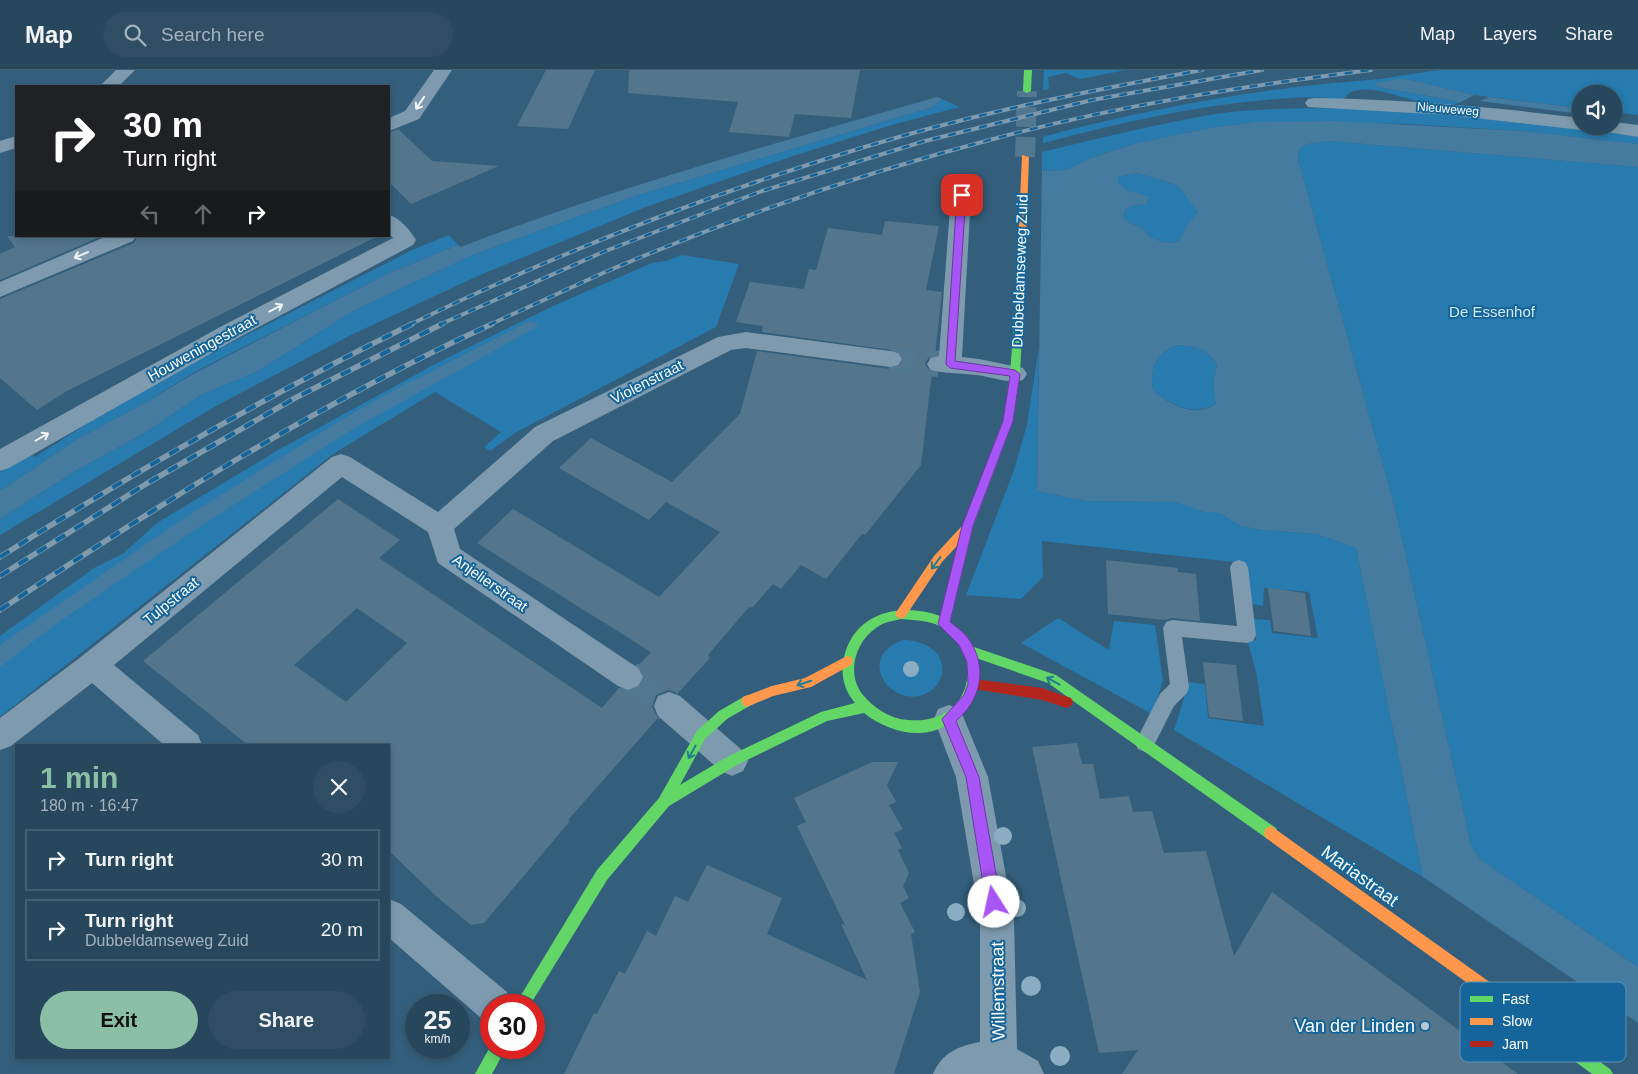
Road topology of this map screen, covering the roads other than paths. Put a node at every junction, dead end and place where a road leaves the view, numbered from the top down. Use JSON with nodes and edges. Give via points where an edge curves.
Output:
{"nodes":[{"id":1,"x":126,"y":70,"type":"edge"},
{"id":2,"x":443,"y":70,"type":"edge"},
{"id":3,"x":1028,"y":70,"type":"edge"},
{"id":4,"x":110,"y":85,"type":"edge"},
{"id":5,"x":1027,"y":91,"type":"tunnel mouth"},
{"id":6,"x":1314,"y":103,"type":"dead end"},
{"id":7,"x":1572,"y":123,"type":"edge"},
{"id":8,"x":390,"y":125,"type":"edge"},
{"id":9,"x":1622,"y":129,"type":"edge"},
{"id":10,"x":1638,"y":131,"type":"edge"},
{"id":11,"x":15,"y":142,"type":"edge"},
{"id":12,"x":0,"y":147,"type":"edge"},
{"id":13,"x":1025,"y":157,"type":"tunnel mouth"},
{"id":14,"x":962,"y":195,"type":"dead end"},
{"id":15,"x":390,"y":222,"type":"edge"},
{"id":16,"x":124,"y":237,"type":"edge"},
{"id":17,"x":0,"y":290,"type":"edge"},
{"id":18,"x":890,"y":359,"type":"tunnel mouth"},
{"id":19,"x":1015,"y":374,"type":"junction"},
{"id":20,"x":0,"y":461,"type":"edge"},
{"id":21,"x":440,"y":526,"type":"junction"},
{"id":22,"x":968,"y":526,"type":"junction"},
{"id":23,"x":1239,"y":567,"type":"dead end"},
{"id":24,"x":901,"y":614,"type":"junction"},
{"id":25,"x":944,"y":624,"type":"junction"},
{"id":26,"x":970,"y":651,"type":"junction"},
{"id":27,"x":847,"y":661,"type":"junction"},
{"id":28,"x":92,"y":665,"type":"junction"},
{"id":29,"x":628,"y":677,"type":"tunnel mouth"},
{"id":30,"x":974,"y":684,"type":"junction"},
{"id":31,"x":669,"y":706,"type":"tunnel mouth"},
{"id":32,"x":864,"y":707,"type":"junction"},
{"id":33,"x":1092,"y":710,"type":"junction"},
{"id":34,"x":949,"y":719,"type":"junction"},
{"id":35,"x":701,"y":735,"type":"junction"},
{"id":36,"x":0,"y":736,"type":"edge"},
{"id":37,"x":1146,"y":743,"type":"junction"},
{"id":38,"x":186,"y":744,"type":"edge"},
{"id":39,"x":732,"y":761,"type":"junction"},
{"id":40,"x":664,"y":802,"type":"junction"},
{"id":41,"x":390,"y":917,"type":"edge"},
{"id":42,"x":1477,"y":982,"type":"edge"},
{"id":43,"x":481,"y":994,"type":"edge"},
{"id":44,"x":529,"y":994,"type":"edge"},
{"id":45,"x":492,"y":1059,"type":"edge"},
{"id":46,"x":1587,"y":1062,"type":"edge"},
{"id":47,"x":1012,"y":1067,"type":"edge"},
{"id":48,"x":483,"y":1074,"type":"edge"},
{"id":49,"x":952,"y":1074,"type":"edge"},
{"id":50,"x":1604,"y":1074,"type":"edge"}],
"edges":[{"from":1,"to":4,"type":"street"},
{"from":2,"to":8,"type":"street","one_way":true,"via":[[412,116]]},
{"from":3,"to":5,"type":"street"},
{"from":6,"to":7,"type":"street","name":"Nieuweweg","via":[[1457,110]]},
{"from":9,"to":10,"type":"street"},
{"from":11,"to":12,"type":"street"},
{"from":13,"to":19,"type":"street","name":"Dubbeldamseweg Zuid"},
{"from":14,"to":19,"type":"street","via":[[945,364]]},
{"from":20,"to":15,"type":"street","name":"Houweningestraat","one_way":true,"via":[[230,332],[406,240]]},
{"from":16,"to":17,"type":"street","one_way":true},
{"from":18,"to":21,"type":"street","name":"Violenstraat","via":[[746,340],[726,343],[544,434]]},
{"from":19,"to":22,"type":"street","name":"Dubbeldamseweg Zuid","via":[[1008,421]]},
{"from":21,"to":28,"type":"street","name":"Tulpstraat","via":[[341,464]]},
{"from":21,"to":29,"type":"street","name":"Anjelierstraat","via":[[448,555]]},
{"from":22,"to":24,"type":"street","name":"Dubbeldamseweg Zuid","one_way":true,"via":[[938,559]]},
{"from":22,"to":25,"type":"street","name":"Dubbeldamseweg Zuid"},
{"from":23,"to":37,"type":"lane","via":[[1247,635],[1172,628],[1180,686],[1166,700]]},
{"from":24,"to":25,"type":"street","via":[[930,618]]},
{"from":24,"to":27,"type":"street","via":[[883,618],[869,626],[857,638]]},
{"from":25,"to":26,"type":"street"},
{"from":26,"to":30,"type":"street"},
{"from":33,"to":26,"type":"street","name":"Mariastraat","one_way":true,"via":[[1052,679]]},
{"from":27,"to":32,"type":"street","via":[[853,693]]},
{"from":27,"to":35,"type":"street","one_way":true,"via":[[807,682],[746,702],[723,715]]},
{"from":28,"to":36,"type":"street","name":"Tulpstraat"},
{"from":28,"to":38,"type":"street"},
{"from":30,"to":33,"type":"street","name":"Mariastraat","via":[[1042,694]]},
{"from":30,"to":34,"type":"street","via":[[964,704]]},
{"from":31,"to":35,"type":"street"},
{"from":32,"to":34,"type":"street","via":[[882,720],[905,727],[927,727]]},
{"from":32,"to":39,"type":"street","via":[[825,716]]},
{"from":33,"to":37,"type":"street","name":"Mariastraat"},
{"from":34,"to":47,"type":"street","name":"Willemstraat","via":[[972,777],[996,920]]},
{"from":35,"to":39,"type":"street"},
{"from":35,"to":40,"type":"street","one_way":true},
{"from":37,"to":42,"type":"street","name":"Mariastraat"},
{"from":39,"to":40,"type":"street"},
{"from":40,"to":44,"type":"street","via":[[602,875]]},
{"from":41,"to":43,"type":"street"},
{"from":45,"to":48,"type":"street"},
{"from":46,"to":50,"type":"street","name":"Mariastraat"},
{"from":47,"to":49,"type":"street","via":[[978,1060],[959,1067]]}]}
